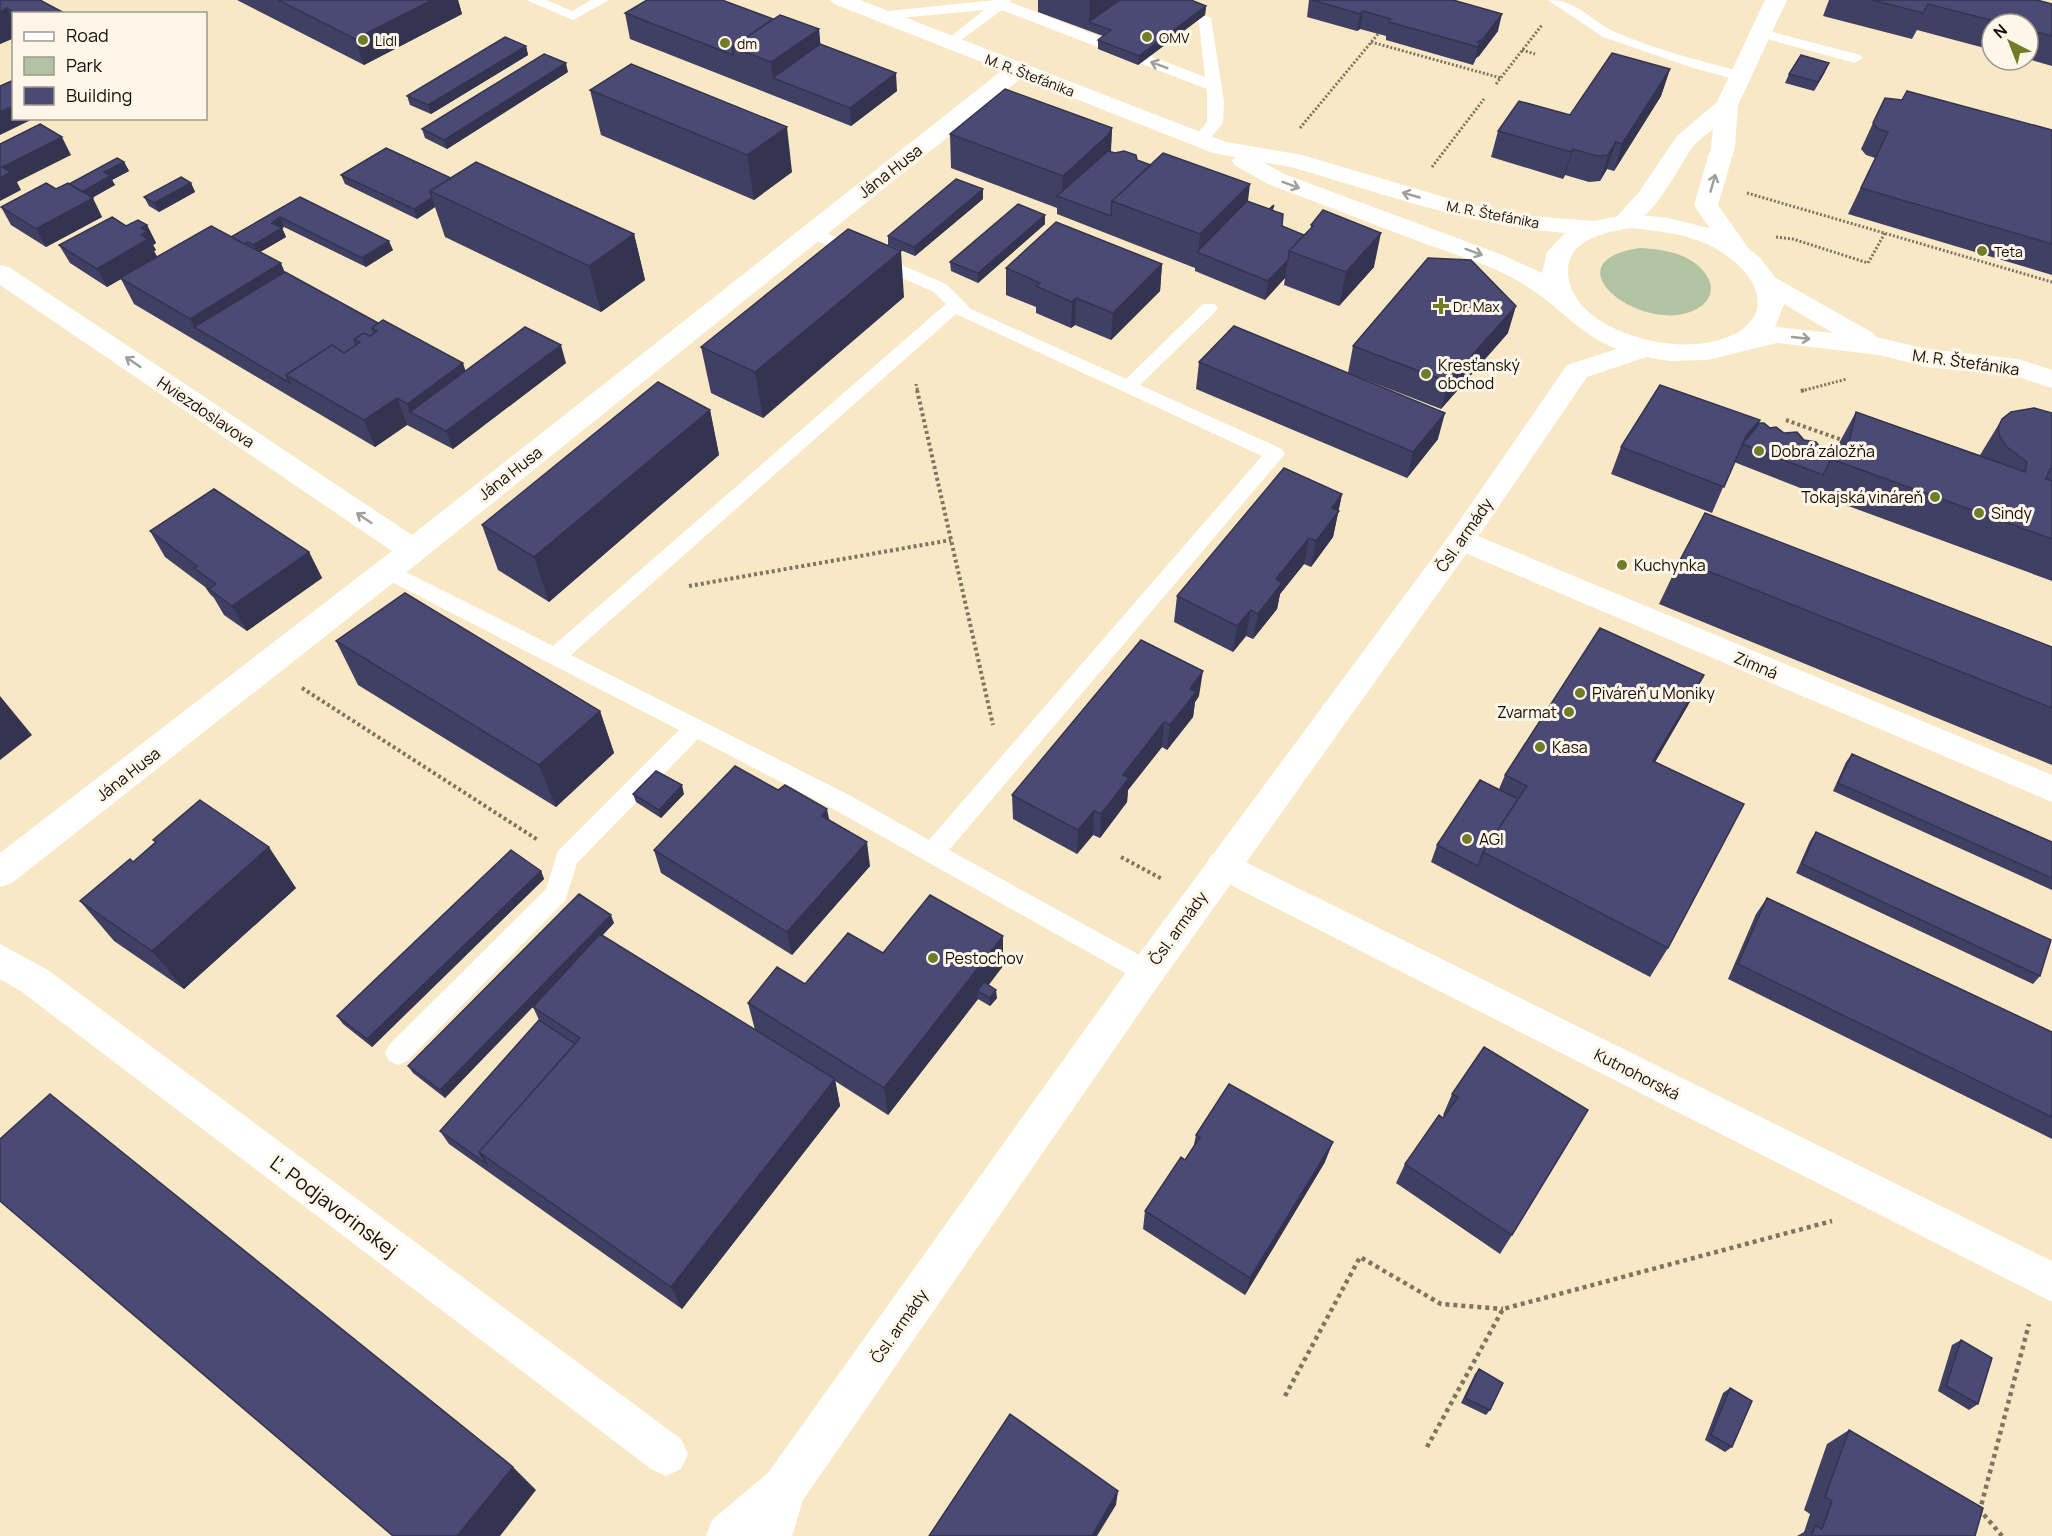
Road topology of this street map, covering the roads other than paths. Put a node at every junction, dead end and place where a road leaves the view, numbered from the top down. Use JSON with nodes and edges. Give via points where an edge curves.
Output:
{"nodes":[{"id":1,"x":533,"y":0,"type":"edge"},
{"id":2,"x":602,"y":0,"type":"edge"},
{"id":3,"x":841,"y":0,"type":"edge"},
{"id":4,"x":1154,"y":0,"type":"edge"},
{"id":5,"x":1207,"y":0,"type":"edge"},
{"id":6,"x":1776,"y":0,"type":"edge"},
{"id":7,"x":1557,"y":1,"type":"edge"},
{"id":8,"x":1003,"y":2,"type":"edge"},
{"id":9,"x":879,"y":16,"type":"junction"},
{"id":10,"x":1206,"y":21,"type":"junction"},
{"id":11,"x":1761,"y":33,"type":"junction"},
{"id":12,"x":950,"y":44,"type":"junction"},
{"id":13,"x":1855,"y":58,"type":"dead end"},
{"id":14,"x":1017,"y":70,"type":"junction"},
{"id":15,"x":1741,"y":76,"type":"junction"},
{"id":16,"x":1214,"y":86,"type":"junction"},
{"id":17,"x":1727,"y":105,"type":"junction"},
{"id":18,"x":1211,"y":144,"type":"junction"},
{"id":19,"x":1624,"y":222,"type":"junction"},
{"id":20,"x":1592,"y":228,"type":"junction"},
{"id":21,"x":812,"y":232,"type":"junction"},
{"id":22,"x":1738,"y":252,"type":"junction"},
{"id":23,"x":0,"y":273,"type":"edge"},
{"id":24,"x":1767,"y":284,"type":"junction"},
{"id":25,"x":956,"y":304,"type":"junction"},
{"id":26,"x":1209,"y":308,"type":"dead end"},
{"id":27,"x":1572,"y":309,"type":"junction"},
{"id":28,"x":1744,"y":341,"type":"junction"},
{"id":29,"x":1879,"y":346,"type":"junction"},
{"id":30,"x":1646,"y":348,"type":"junction"},
{"id":31,"x":1577,"y":371,"type":"junction"},
{"id":32,"x":2052,"y":379,"type":"edge"},
{"id":33,"x":1128,"y":387,"type":"junction"},
{"id":34,"x":1461,"y":540,"type":"junction"},
{"id":35,"x":413,"y":550,"type":"junction"},
{"id":36,"x":387,"y":571,"type":"junction"},
{"id":37,"x":555,"y":657,"type":"junction"},
{"id":38,"x":695,"y":728,"type":"junction"},
{"id":39,"x":2052,"y":789,"type":"edge"},
{"id":40,"x":932,"y":853,"type":"junction"},
{"id":41,"x":1223,"y":865,"type":"junction"},
{"id":42,"x":0,"y":873,"type":"edge"},
{"id":43,"x":0,"y":960,"type":"edge"},
{"id":44,"x":1147,"y":972,"type":"junction"},
{"id":45,"x":398,"y":1053,"type":"dead end"},
{"id":46,"x":2052,"y":1282,"type":"edge"},
{"id":47,"x":666,"y":1454,"type":"dead end"},
{"id":48,"x":784,"y":1489,"type":"junction"},
{"id":49,"x":728,"y":1536,"type":"edge"},
{"id":50,"x":770,"y":1536,"type":"edge"}],
"edges":[{"from":1,"to":2,"type":"lane","via":[[573,16]]},
{"from":3,"to":9,"type":"street","name":"M. R. Štefánika"},
{"from":4,"to":10,"type":"lane"},
{"from":5,"to":10,"type":"lane"},
{"from":6,"to":11,"type":"street"},
{"from":7,"to":15,"type":"lane","via":[[1608,34]]},
{"from":8,"to":9,"type":"lane"},
{"from":8,"to":12,"type":"lane"},
{"from":16,"to":8,"type":"lane","one_way":true},
{"from":9,"to":12,"type":"street","name":"M. R. Štefánika"},
{"from":10,"to":16,"type":"lane"},
{"from":11,"to":13,"type":"lane"},
{"from":11,"to":15,"type":"street"},
{"from":12,"to":14,"type":"street","name":"M. R. Štefánika"},
{"from":14,"to":18,"type":"street","name":"M. R. Štefánika"},
{"from":14,"to":21,"type":"street","name":"Jána Husa"},
{"from":15,"to":17,"type":"street"},
{"from":16,"to":18,"type":"lane"},
{"from":17,"to":19,"type":"street","via":[[1685,141],[1648,197]]},
{"from":22,"to":17,"type":"street","one_way":true,"via":[[1706,205],[1723,147]]},
{"from":20,"to":18,"type":"street","name":"M. R. Štefánika","one_way":true,"via":[[1517,222],[1294,160]]},
{"from":18,"to":27,"type":"street","name":"M. R. Štefánika","one_way":true,"via":[[1276,179],[1491,259],[1532,278]]},
{"from":19,"to":20,"type":"street"},
{"from":19,"to":22,"type":"street","via":[[1677,226],[1703,233]]},
{"from":20,"to":27,"type":"street","via":[[1568,242],[1553,266],[1555,285]]},
{"from":21,"to":25,"type":"lane","via":[[940,288]]},
{"from":21,"to":35,"type":"street","name":"Jána Husa"},
{"from":22,"to":24,"type":"street","via":[[1756,267]]},
{"from":35,"to":23,"type":"street","name":"Hviezdoslavova","one_way":true},
{"from":24,"to":28,"type":"street","via":[[1771,310],[1762,327]]},
{"from":24,"to":29,"type":"street"},
{"from":25,"to":33,"type":"lane","via":[[965,313]]},
{"from":25,"to":37,"type":"lane"},
{"from":26,"to":33,"type":"lane"},
{"from":27,"to":30,"type":"street","via":[[1620,340]]},
{"from":27,"to":31,"type":"street"},
{"from":28,"to":29,"type":"street","one_way":true,"via":[[1777,335]]},
{"from":28,"to":30,"type":"street","via":[[1694,353]]},
{"from":29,"to":32,"type":"street","name":"M. R. Štefánika","via":[[1927,358],[2018,368]]},
{"from":30,"to":31,"type":"street"},
{"from":31,"to":34,"type":"street","name":"Čsl. armády"},
{"from":33,"to":40,"type":"lane","via":[[1275,453]]},
{"from":34,"to":39,"type":"street","name":"Zimná"},
{"from":34,"to":41,"type":"street","name":"Čsl. armády"},
{"from":35,"to":36,"type":"street","name":"Jána Husa"},
{"from":36,"to":37,"type":"lane"},
{"from":36,"to":42,"type":"street","name":"Jána Husa"},
{"from":37,"to":38,"type":"lane"},
{"from":38,"to":40,"type":"lane"},
{"from":38,"to":45,"type":"lane","via":[[566,858],[557,894]]},
{"from":40,"to":44,"type":"lane"},
{"from":41,"to":44,"type":"street","name":"Čsl. armády"},
{"from":41,"to":46,"type":"street","name":"Kutnohorská"},
{"from":43,"to":47,"type":"street","name":"Ľ. Podjavorinskej","via":[[35,981]]},
{"from":44,"to":48,"type":"street","name":"Čsl. armády"},
{"from":48,"to":49,"type":"street","name":"Čsl. armády"},
{"from":48,"to":50,"type":"street","name":"Čsl. armády"}]}
